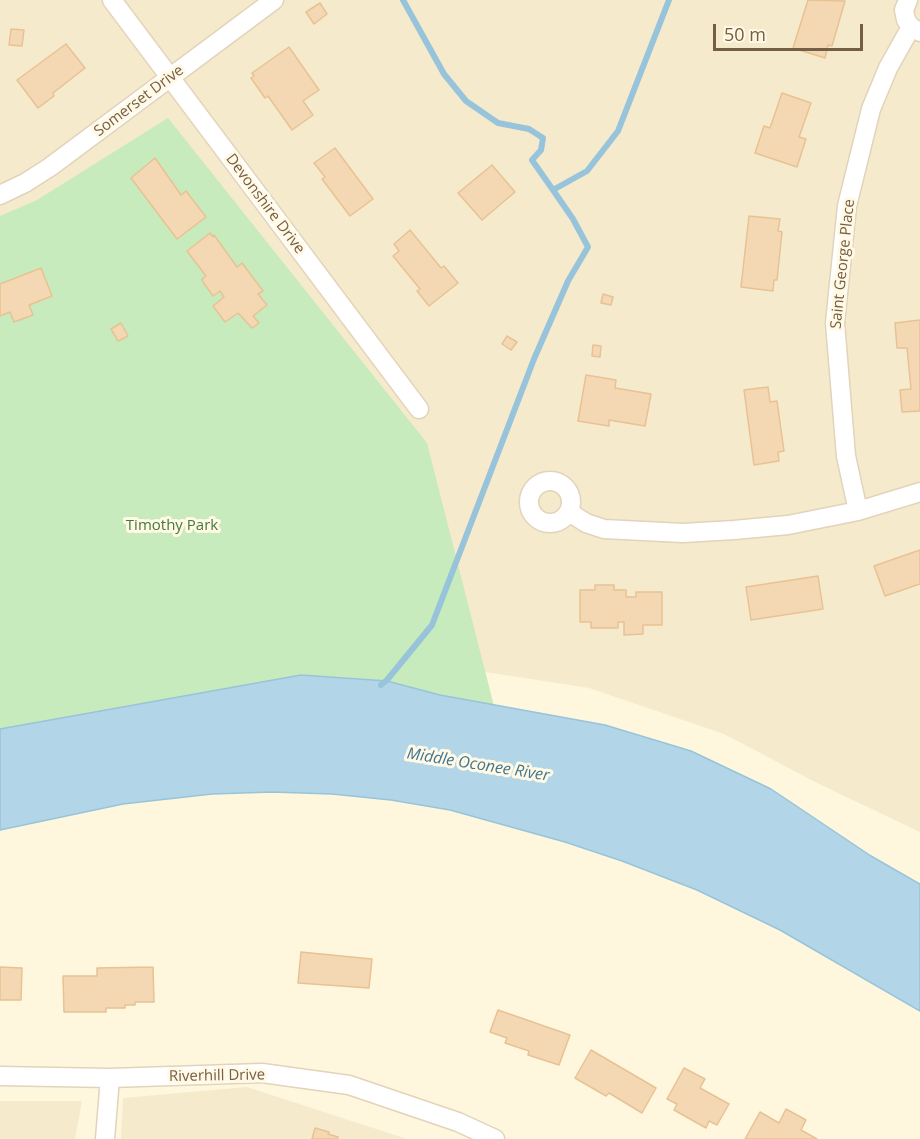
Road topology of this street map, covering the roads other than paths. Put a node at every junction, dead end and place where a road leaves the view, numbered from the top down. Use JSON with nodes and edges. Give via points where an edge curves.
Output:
{"nodes":[{"id":1,"x":112,"y":0,"type":"edge"},
{"id":2,"x":274,"y":0,"type":"edge"},
{"id":3,"x":908,"y":0,"type":"edge"},
{"id":4,"x":915,"y":29,"type":"edge"},
{"id":5,"x":170,"y":77,"type":"junction"},
{"id":6,"x":0,"y":195,"type":"edge"},
{"id":7,"x":418,"y":409,"type":"dead end"},
{"id":8,"x":920,"y":492,"type":"edge"},
{"id":9,"x":858,"y":511,"type":"junction"},
{"id":10,"x":569,"y":512,"type":"dead end"},
{"id":11,"x":0,"y":1076,"type":"edge"},
{"id":12,"x":110,"y":1078,"type":"junction"},
{"id":13,"x":105,"y":1139,"type":"edge"},
{"id":14,"x":495,"y":1139,"type":"edge"}],
"edges":[{"from":1,"to":5,"type":"street","name":"Devonshire Drive"},
{"from":2,"to":5,"type":"street","name":"Somerset Drive"},
{"from":3,"to":4,"type":"street","name":"Saint George Place","via":[[906,20]]},
{"from":4,"to":9,"type":"street","name":"Saint George Place","via":[[888,68],[871,109],[847,206],[835,323],[846,456]]},
{"from":5,"to":6,"type":"street","name":"Somerset Drive","via":[[50,167]]},
{"from":5,"to":7,"type":"street","name":"Devonshire Drive"},
{"from":8,"to":9,"type":"street"},
{"from":9,"to":10,"type":"street","via":[[788,525],[683,533],[604,529]]},
{"from":11,"to":12,"type":"street","name":"Riverhill Drive"},
{"from":12,"to":13,"type":"street"},
{"from":12,"to":14,"type":"street","name":"Riverhill Drive","via":[[262,1073],[349,1085],[458,1122]]}]}
